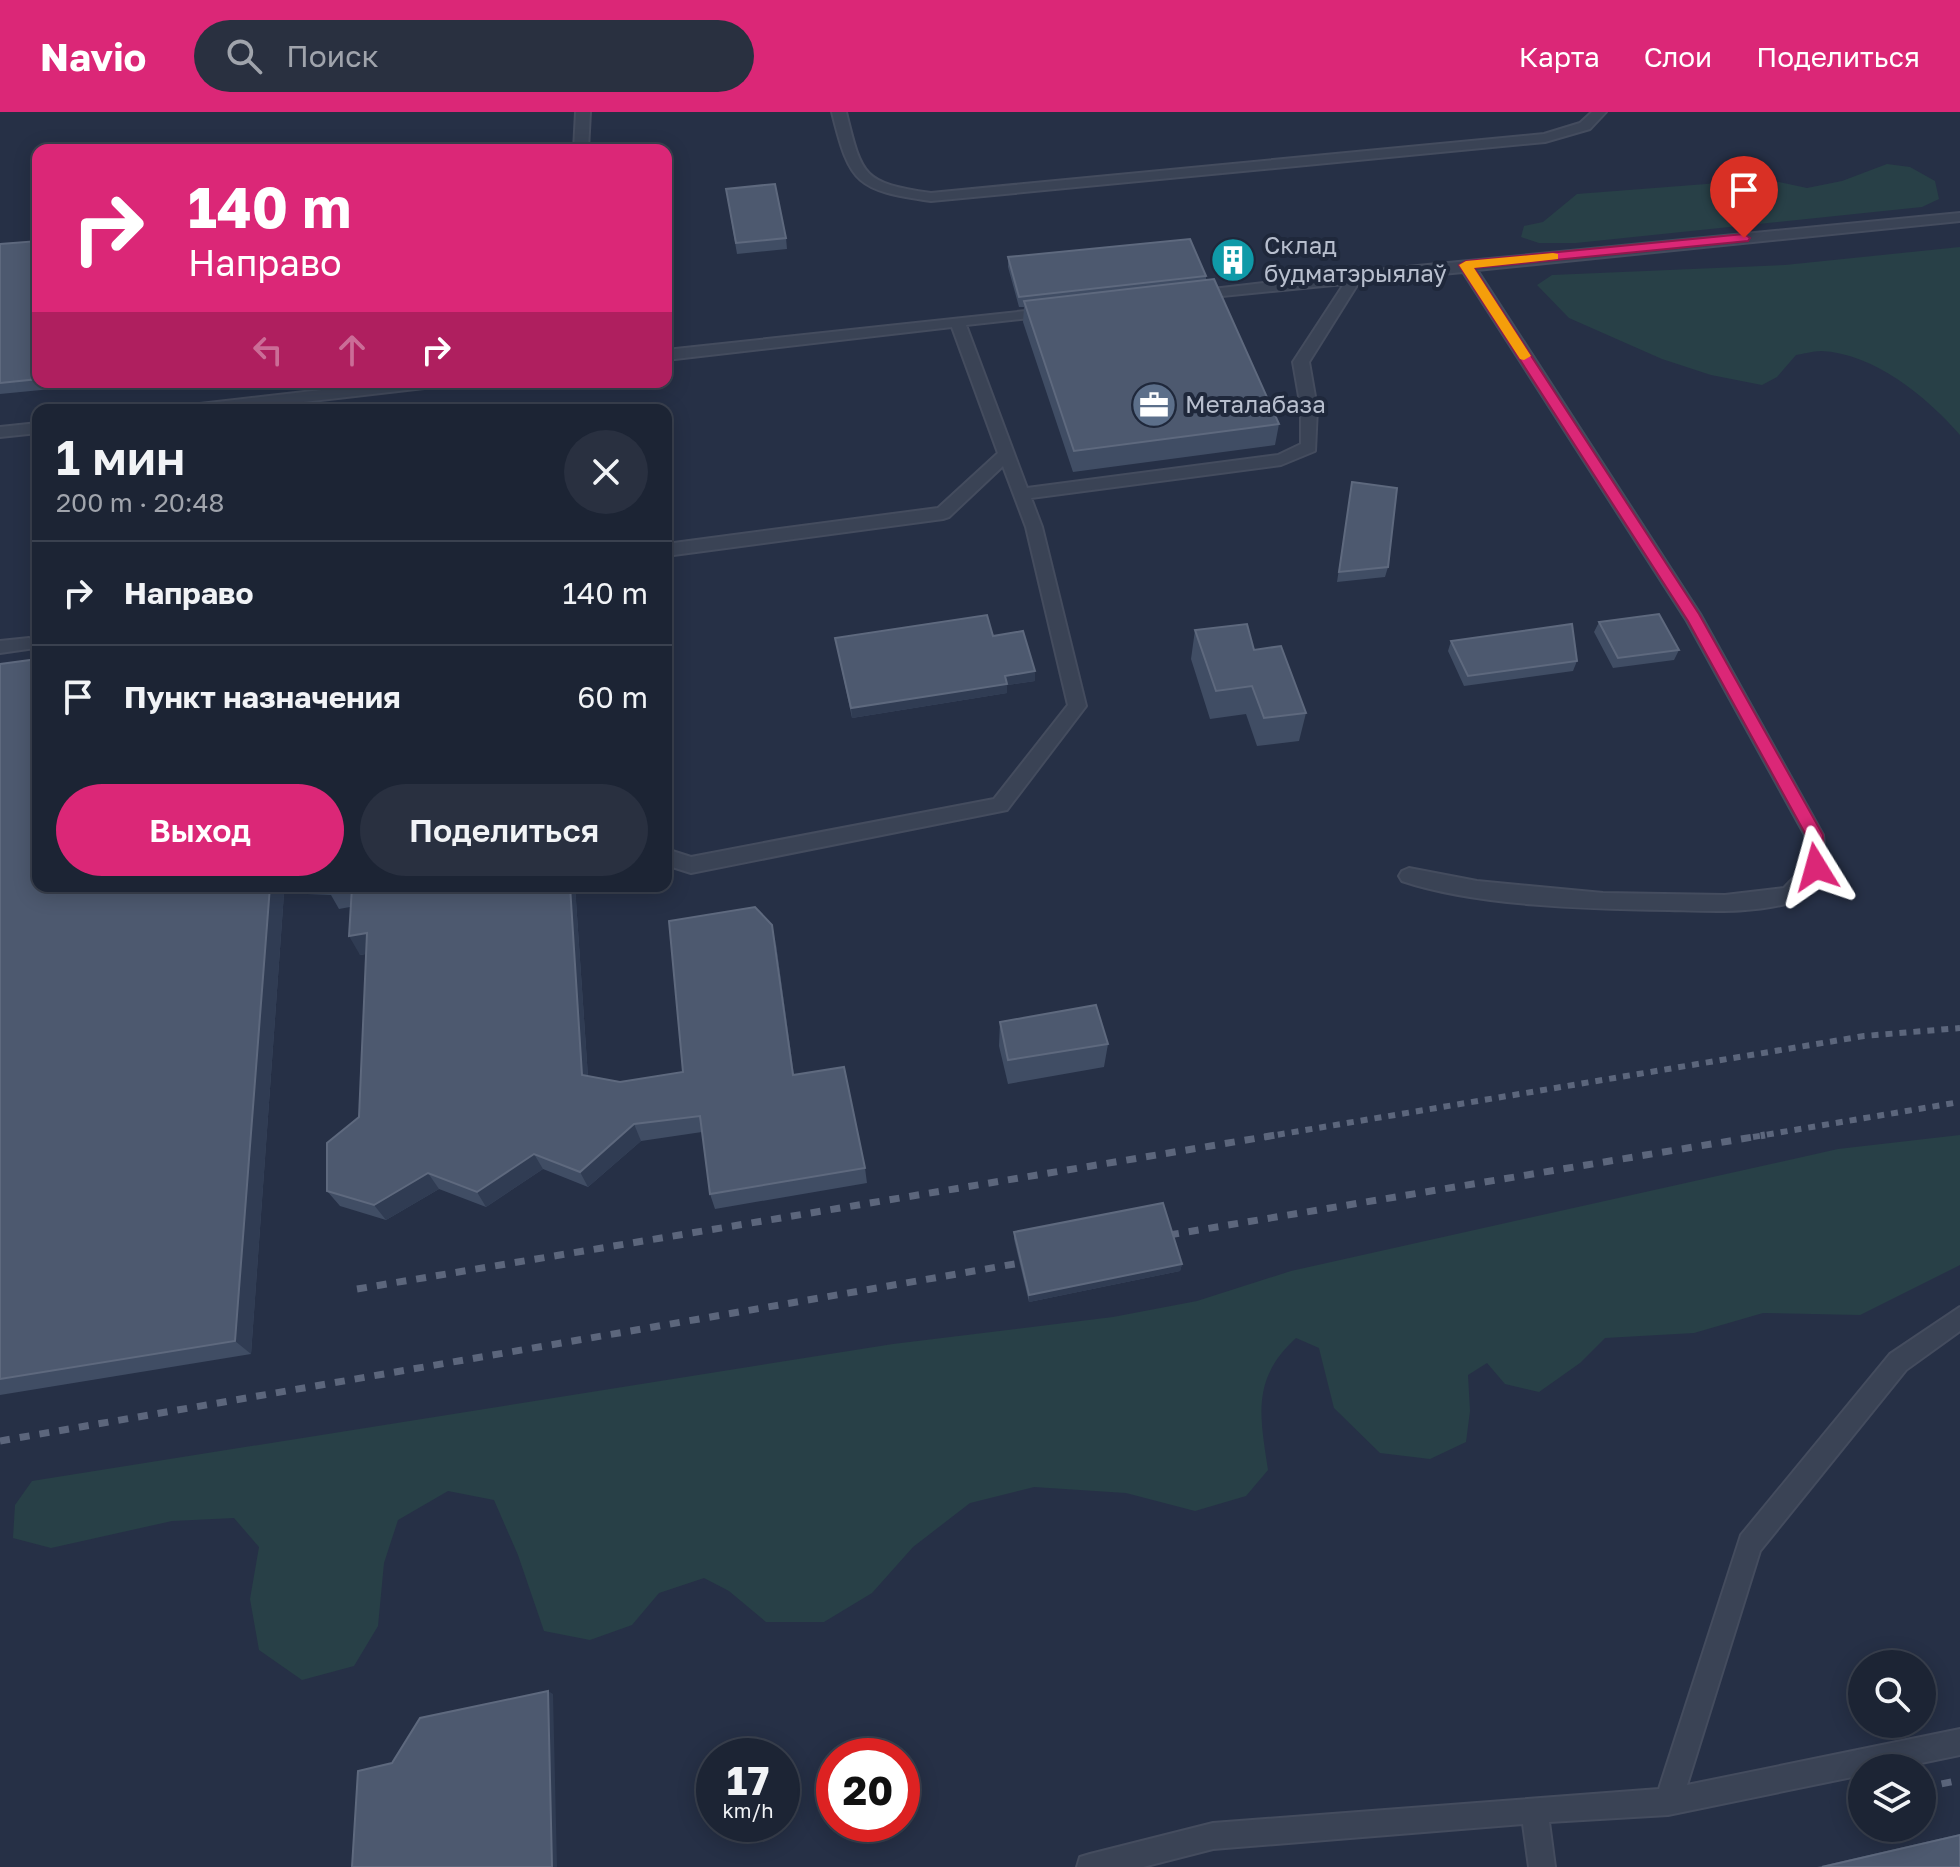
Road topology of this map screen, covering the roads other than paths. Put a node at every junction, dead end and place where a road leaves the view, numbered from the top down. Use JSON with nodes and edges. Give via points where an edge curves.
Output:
{"nodes":[{"id":1,"x":583,"y":112,"type":"edge"},
{"id":2,"x":839,"y":112,"type":"edge"},
{"id":3,"x":1599,"y":112,"type":"edge"},
{"id":4,"x":581,"y":144,"type":"edge"},
{"id":5,"x":1960,"y":217,"type":"edge"},
{"id":6,"x":1466,"y":265,"type":"junction"},
{"id":7,"x":1356,"y":276,"type":"junction"},
{"id":8,"x":1172,"y":297,"type":"edge"},
{"id":9,"x":1065,"y":309,"type":"edge"},
{"id":10,"x":957,"y":321,"type":"junction"},
{"id":11,"x":672,"y":354,"type":"edge"},
{"id":12,"x":381,"y":388,"type":"edge"},
{"id":13,"x":243,"y":404,"type":"edge"},
{"id":14,"x":32,"y":429,"type":"edge"},
{"id":15,"x":0,"y":432,"type":"edge"},
{"id":16,"x":1007,"y":454,"type":"junction"},
{"id":17,"x":1021,"y":494,"type":"junction"},
{"id":18,"x":672,"y":549,"type":"edge"},
{"id":19,"x":29,"y":644,"type":"dead end"},
{"id":20,"x":0,"y":647,"type":"edge"},
{"id":21,"x":672,"y":859,"type":"edge"},
{"id":22,"x":1409,"y":876,"type":"dead end"},
{"id":23,"x":1960,"y":1318,"type":"edge"},
{"id":24,"x":1960,"y":1742,"type":"edge"},
{"id":25,"x":1668,"y":1802,"type":"junction"},
{"id":26,"x":1534,"y":1810,"type":"junction"},
{"id":27,"x":1090,"y":1867,"type":"edge"},
{"id":28,"x":1542,"y":1867,"type":"edge"}],
"edges":[{"from":1,"to":4,"type":"lane"},
{"from":2,"to":3,"type":"lane","via":[[852,167],[869,184],[931,197],[1545,138],[1585,126]]},
{"from":5,"to":6,"type":"lane"},
{"from":6,"to":7,"type":"lane"},
{"from":6,"to":22,"type":"lane","via":[[1694,618],[1814,835],[1816,867],[1789,895],[1725,903],[1603,901],[1477,889]]},
{"from":7,"to":8,"type":"lane"},
{"from":7,"to":17,"type":"lane","via":[[1301,362],[1309,447],[1281,460]]},
{"from":9,"to":10,"type":"lane"},
{"from":10,"to":11,"type":"lane"},
{"from":10,"to":16,"type":"lane"},
{"from":12,"to":13,"type":"lane"},
{"from":14,"to":15,"type":"lane"},
{"from":16,"to":17,"type":"lane"},
{"from":16,"to":18,"type":"lane","via":[[943,513]]},
{"from":17,"to":21,"type":"lane","via":[[1034,527],[1077,706],[1000,805],[691,865]]},
{"from":19,"to":20,"type":"lane"},
{"from":23,"to":25,"type":"lane","via":[[1898,1362],[1750,1544]]},
{"from":24,"to":25,"type":"lane"},
{"from":25,"to":26,"type":"lane"},
{"from":26,"to":27,"type":"lane","via":[[1213,1836]]},
{"from":26,"to":28,"type":"lane"}]}
